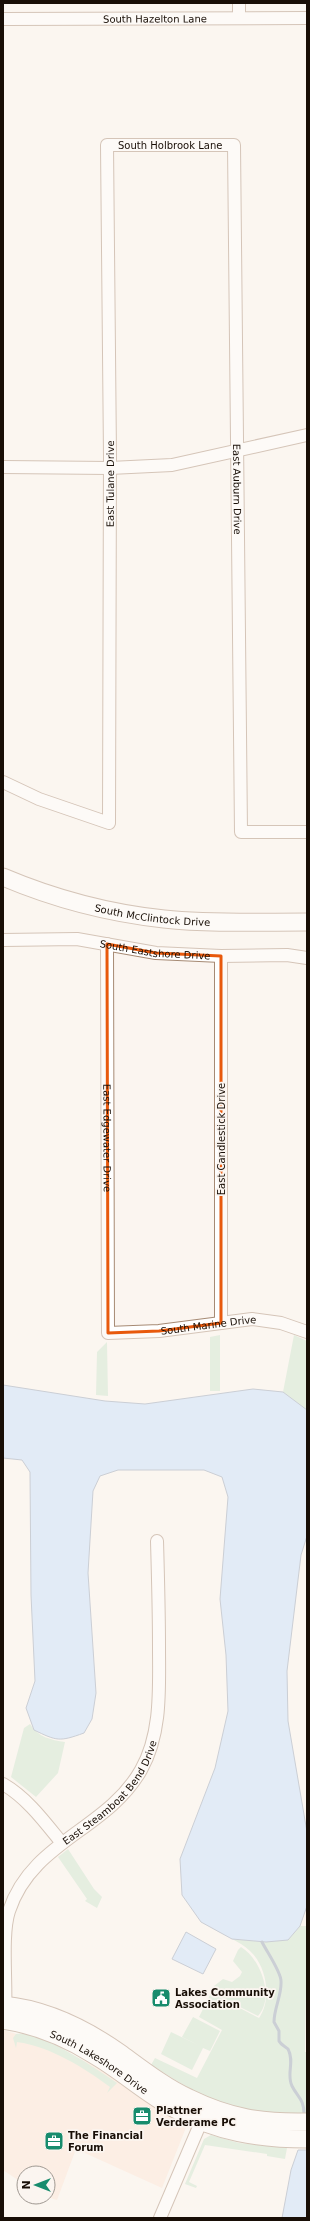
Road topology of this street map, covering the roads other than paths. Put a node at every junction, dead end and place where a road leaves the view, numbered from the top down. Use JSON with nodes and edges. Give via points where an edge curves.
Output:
{"nodes":[{"id":1,"x":239,"y":3,"type":"edge"},
{"id":2,"x":239,"y":18,"type":"junction"},
{"id":3,"x":307,"y":18,"type":"edge"},
{"id":4,"x":3,"y":19,"type":"edge"},
{"id":5,"x":107,"y":145,"type":"joint"},
{"id":6,"x":234,"y":145,"type":"joint"},
{"id":7,"x":307,"y":435,"type":"edge"},
{"id":8,"x":237,"y":451,"type":"junction"},
{"id":9,"x":3,"y":467,"type":"edge"},
{"id":10,"x":110,"y":468,"type":"junction"},
{"id":11,"x":3,"y":782,"type":"edge"},
{"id":12,"x":307,"y":832,"type":"edge"},
{"id":13,"x":3,"y":878,"type":"edge"},
{"id":14,"x":307,"y":922,"type":"edge"},
{"id":15,"x":3,"y":940,"type":"edge"},
{"id":16,"x":107,"y":944,"type":"junction"},
{"id":17,"x":221,"y":956,"type":"junction"},
{"id":18,"x":307,"y":958,"type":"edge"},
{"id":19,"x":221,"y":1323,"type":"junction"},
{"id":20,"x":307,"y":1332,"type":"edge"},
{"id":21,"x":108,"y":1333,"type":"joint"},
{"id":22,"x":157,"y":1541,"type":"dead end"},
{"id":23,"x":3,"y":1784,"type":"edge"},
{"id":24,"x":61,"y":1842,"type":"junction"},
{"id":25,"x":4,"y":2013,"type":"edge"},
{"id":26,"x":135,"y":2074,"type":"junction"},
{"id":27,"x":208,"y":2107,"type":"junction"},
{"id":28,"x":201,"y":2122,"type":"junction"},
{"id":29,"x":307,"y":2122,"type":"edge"},
{"id":30,"x":307,"y":2139,"type":"edge"},
{"id":31,"x":160,"y":2218,"type":"edge"}],
"edges":[{"from":1,"to":2,"type":"street"},
{"from":2,"to":3,"type":"street","name":"South Hazelton Lane"},
{"from":2,"to":4,"type":"street","name":"South Hazelton Lane"},
{"from":5,"to":6,"type":"street","name":"South Holbrook Lane"},
{"from":5,"to":10,"type":"street","name":"East Tulane Drive"},
{"from":6,"to":8,"type":"street","name":"East Auburn Drive"},
{"from":7,"to":8,"type":"street"},
{"from":8,"to":10,"type":"street","via":[[172,464]]},
{"from":8,"to":12,"type":"street","name":"East Auburn Drive","via":[[241,832]]},
{"from":9,"to":10,"type":"street"},
{"from":10,"to":11,"type":"street","name":"East Tulane Drive","via":[[110,823],[39,799]]},
{"from":13,"to":14,"type":"street","name":"South McClintock Drive","via":[[69,901],[108,911],[148,917],[192,921]]},
{"from":15,"to":16,"type":"street","name":"South Eastshore Drive","via":[[77,939]]},
{"from":16,"to":17,"type":"street","name":"South Eastshore Drive","via":[[156,954]]},
{"from":16,"to":21,"type":"street","name":"East Edgewater Drive"},
{"from":17,"to":18,"type":"street","name":"South Eastshore Drive","via":[[287,955]]},
{"from":17,"to":19,"type":"street","name":"East Candlestick Drive"},
{"from":19,"to":20,"type":"street","name":"South Marine Drive","via":[[252,1319],[281,1323]]},
{"from":19,"to":21,"type":"street","name":"South Marine Drive","via":[[159,1331]]},
{"from":22,"to":24,"type":"street","name":"East Steamboat Bend Drive","via":[[159,1690],[156,1732],[141,1769],[126,1793],[97,1818]]},
{"from":23,"to":24,"type":"street","via":[[40,1816]]},
{"from":24,"to":25,"type":"street","name":"East Steamboat Bend Drive","via":[[42,1859],[21,1885],[9,1912]]},
{"from":25,"to":26,"type":"street","name":"South Lakeshore Drive"},
{"from":26,"to":27,"type":"street","name":"South Lakeshore Drive"},
{"from":26,"to":28,"type":"street","name":"South Lakeshore Drive","via":[[175,2110]]},
{"from":27,"to":28,"type":"street"},
{"from":27,"to":29,"type":"street","name":"South Lakeshore Drive","via":[[264,2122]]},
{"from":28,"to":30,"type":"street","name":"South Lakeshore Drive","via":[[260,2137]]},
{"from":28,"to":31,"type":"street"}]}
